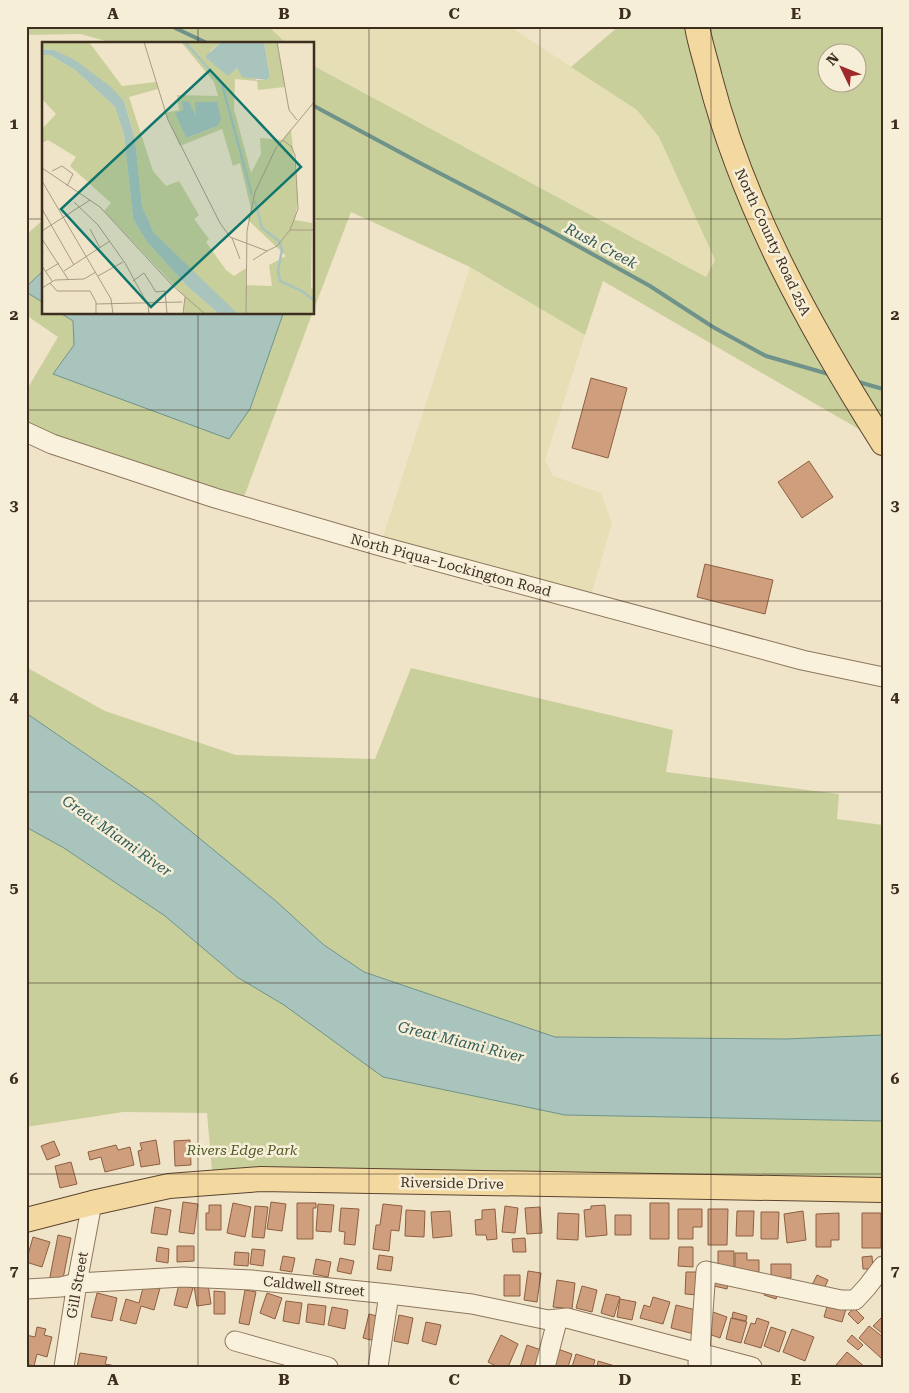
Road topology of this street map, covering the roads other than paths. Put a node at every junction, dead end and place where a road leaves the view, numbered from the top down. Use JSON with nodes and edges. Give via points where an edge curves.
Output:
{"nodes":[{"id":1,"x":697,"y":26,"type":"edge"},
{"id":2,"x":26,"y":432,"type":"edge"},
{"id":3,"x":883,"y":443,"type":"edge"},
{"id":4,"x":883,"y":677,"type":"edge"},
{"id":5,"x":883,"y":1190,"type":"edge"},
{"id":6,"x":92,"y":1203,"type":"junction"},
{"id":7,"x":26,"y":1220,"type":"edge"},
{"id":8,"x":883,"y":1266,"type":"edge"},
{"id":9,"x":77,"y":1283,"type":"junction"},
{"id":10,"x":27,"y":1289,"type":"edge"},
{"id":11,"x":389,"y":1294,"type":"junction"},
{"id":12,"x":552,"y":1322,"type":"junction"},
{"id":13,"x":235,"y":1342,"type":"dead end"},
{"id":14,"x":701,"y":1361,"type":"edge"},
{"id":15,"x":64,"y":1367,"type":"edge"},
{"id":16,"x":328,"y":1367,"type":"edge"},
{"id":17,"x":378,"y":1367,"type":"edge"},
{"id":18,"x":545,"y":1367,"type":"edge"},
{"id":19,"x":752,"y":1367,"type":"edge"}],
"edges":[{"from":1,"to":3,"type":"main road","name":"North County Road 25A","via":[[729,144],[752,201],[821,342]]},
{"from":2,"to":4,"type":"street","name":"North Piqua–Lockington Road","via":[[52,444],[206,495],[380,546],[802,660]]},
{"from":5,"to":6,"type":"main road","name":"Riverside Drive","via":[[261,1179],[169,1186]]},
{"from":6,"to":7,"type":"main road","name":"Riverside Drive"},
{"from":6,"to":9,"type":"street","name":"Gill Street"},
{"from":8,"to":14,"type":"street","via":[[855,1300],[841,1300],[706,1271]]},
{"from":9,"to":10,"type":"street","name":"Caldwell Street"},
{"from":9,"to":11,"type":"street","name":"Caldwell Street","via":[[183,1277],[252,1280]]},
{"from":9,"to":15,"type":"street","name":"Gill Street"},
{"from":11,"to":12,"type":"street","name":"Caldwell Street","via":[[472,1304]]},
{"from":11,"to":17,"type":"street"},
{"from":12,"to":14,"type":"street","name":"Caldwell Street","via":[[567,1318]]},
{"from":12,"to":18,"type":"street"},
{"from":13,"to":16,"type":"street"},
{"from":14,"to":19,"type":"street","name":"Caldwell Street"}]}
